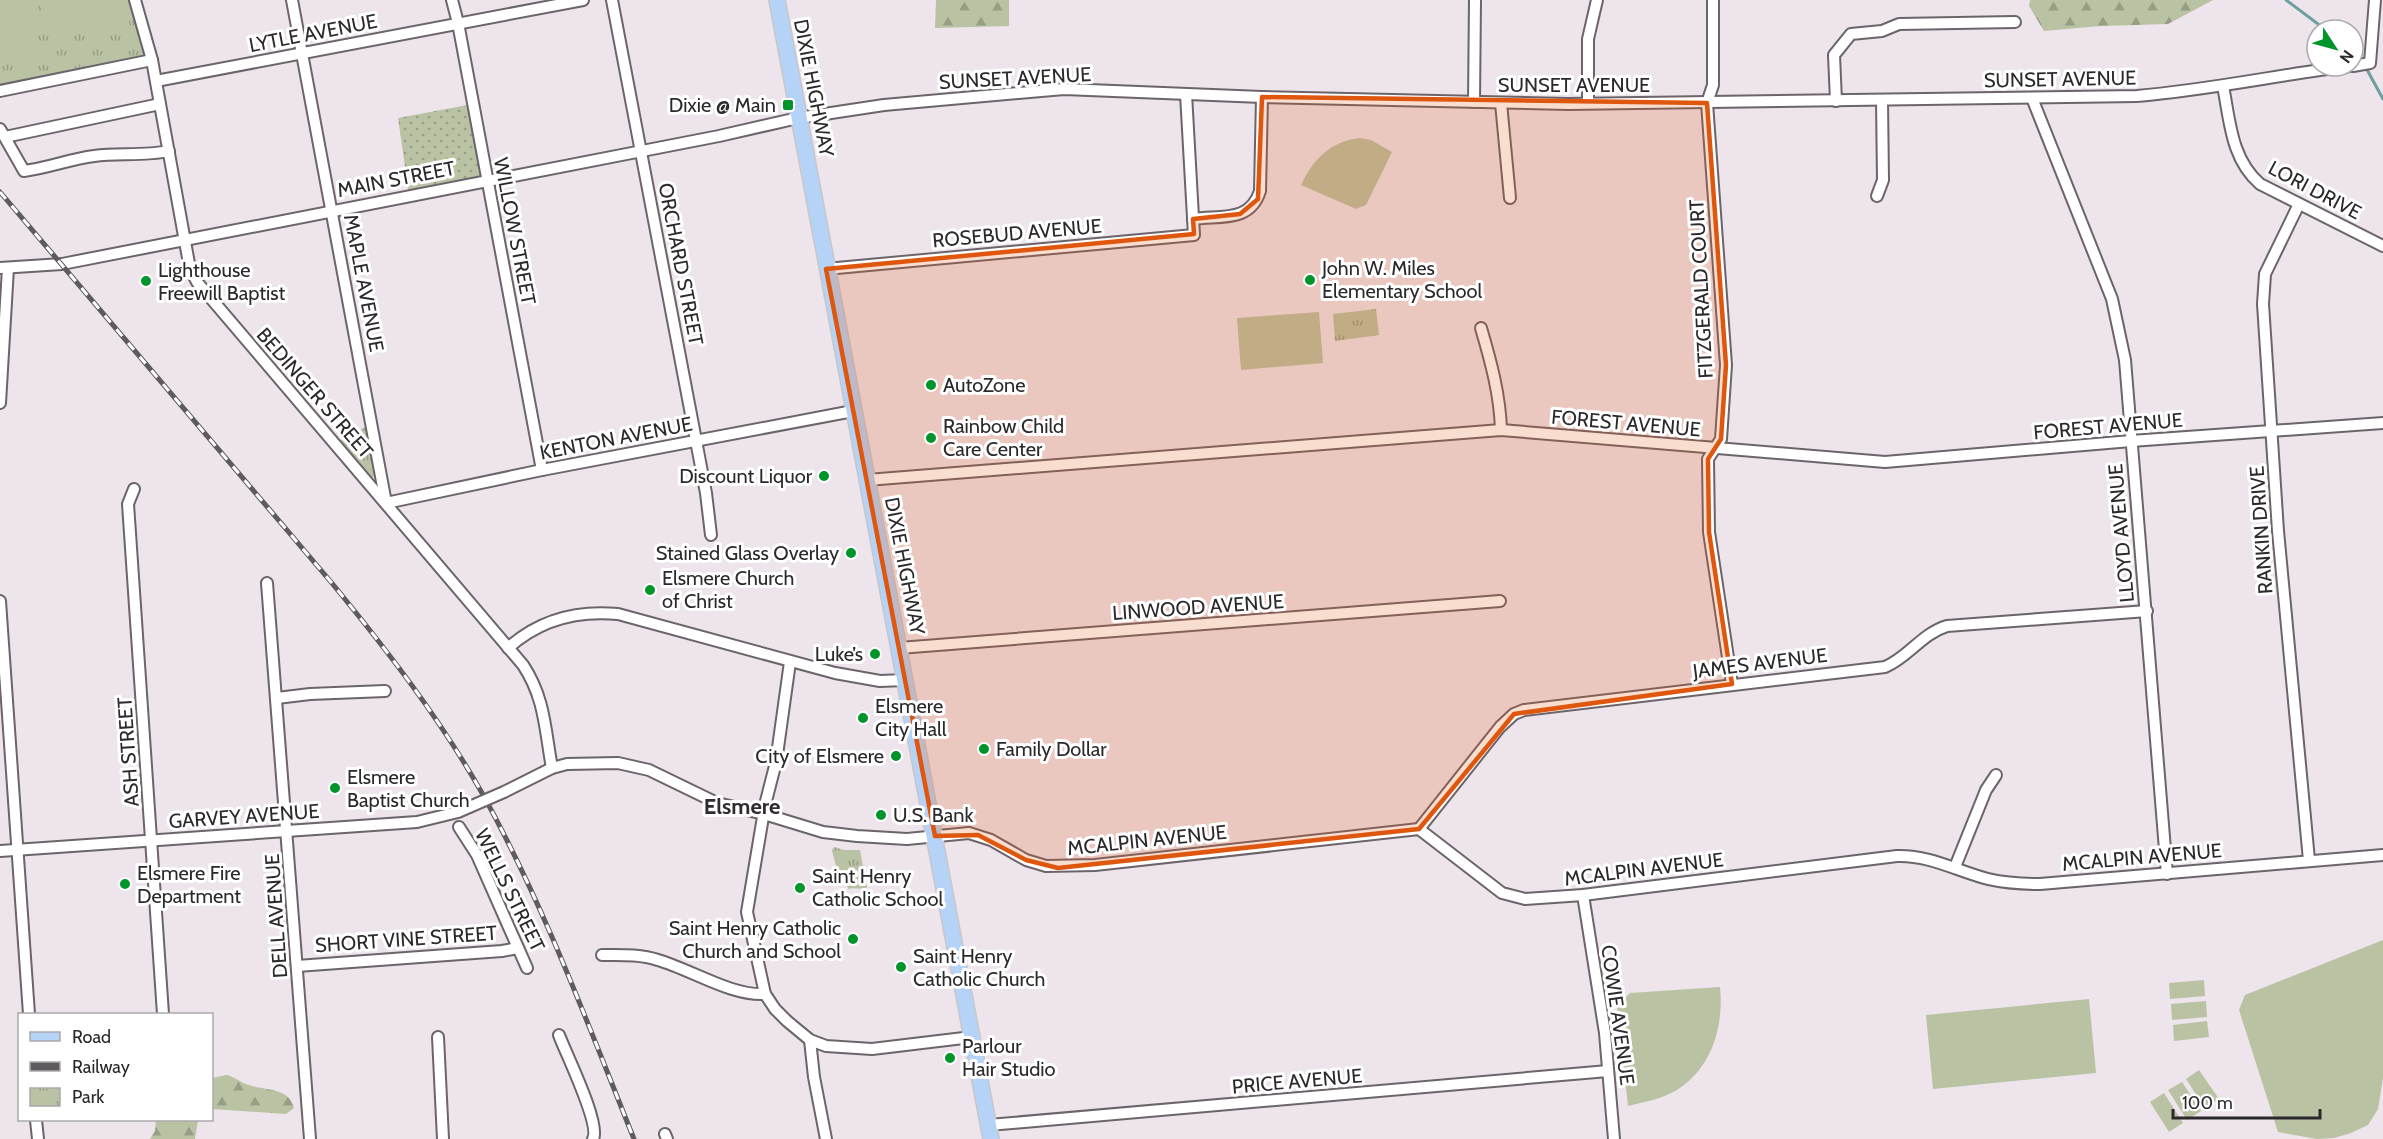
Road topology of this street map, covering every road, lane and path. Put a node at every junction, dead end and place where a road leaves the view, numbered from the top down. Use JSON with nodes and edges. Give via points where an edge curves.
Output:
{"nodes":[{"id":1,"x":135,"y":0,"type":"edge"},
{"id":2,"x":292,"y":0,"type":"edge"},
{"id":3,"x":452,"y":0,"type":"edge"},
{"id":4,"x":583,"y":0,"type":"edge"},
{"id":5,"x":612,"y":0,"type":"edge"},
{"id":6,"x":777,"y":0,"type":"edge"},
{"id":7,"x":1475,"y":0,"type":"edge"},
{"id":8,"x":1597,"y":0,"type":"edge"},
{"id":9,"x":1713,"y":0,"type":"edge"},
{"id":10,"x":2375,"y":0,"type":"edge"},
{"id":11,"x":2015,"y":22,"type":"dead end"},
{"id":12,"x":458,"y":23,"type":"junction"},
{"id":13,"x":302,"y":53,"type":"junction"},
{"id":14,"x":152,"y":60,"type":"junction"},
{"id":15,"x":2365,"y":64,"type":"edge"},
{"id":16,"x":2305,"y":71,"type":"edge"},
{"id":17,"x":156,"y":81,"type":"junction"},
{"id":18,"x":2223,"y":86,"type":"junction"},
{"id":19,"x":0,"y":91,"type":"edge"},
{"id":20,"x":1186,"y":94,"type":"junction"},
{"id":21,"x":1262,"y":97,"type":"junction"},
{"id":22,"x":2032,"y":98,"type":"junction"},
{"id":23,"x":1882,"y":100,"type":"junction"},
{"id":24,"x":1836,"y":101,"type":"junction"},
{"id":25,"x":1474,"y":102,"type":"junction"},
{"id":26,"x":1501,"y":103,"type":"junction"},
{"id":27,"x":1588,"y":103,"type":"junction"},
{"id":28,"x":1707,"y":103,"type":"junction"},
{"id":29,"x":160,"y":104,"type":"junction"},
{"id":30,"x":798,"y":118,"type":"junction"},
{"id":31,"x":3,"y":133,"type":"edge"},
{"id":32,"x":641,"y":151,"type":"junction"},
{"id":33,"x":169,"y":152,"type":"junction"},
{"id":34,"x":487,"y":181,"type":"junction"},
{"id":35,"x":1876,"y":196,"type":"dead end"},
{"id":36,"x":1510,"y":198,"type":"dead end"},
{"id":37,"x":2299,"y":204,"type":"junction"},
{"id":38,"x":332,"y":210,"type":"junction"},
{"id":39,"x":1193,"y":219,"type":"junction"},
{"id":40,"x":185,"y":238,"type":"junction"},
{"id":41,"x":2383,"y":246,"type":"edge"},
{"id":42,"x":4,"y":268,"type":"edge"},
{"id":43,"x":826,"y":269,"type":"junction"},
{"id":44,"x":1481,"y":328,"type":"dead end"},
{"id":45,"x":0,"y":403,"type":"edge"},
{"id":46,"x":854,"y":411,"type":"junction"},
{"id":47,"x":2383,"y":423,"type":"edge"},
{"id":48,"x":1501,"y":430,"type":"junction"},
{"id":49,"x":2272,"y":430,"type":"junction"},
{"id":50,"x":696,"y":441,"type":"junction"},
{"id":51,"x":2131,"y":441,"type":"junction"},
{"id":52,"x":1716,"y":448,"type":"junction"},
{"id":53,"x":542,"y":470,"type":"junction"},
{"id":54,"x":867,"y":480,"type":"junction"},
{"id":55,"x":135,"y":489,"type":"dead end"},
{"id":56,"x":386,"y":503,"type":"junction"},
{"id":57,"x":711,"y":536,"type":"dead end"},
{"id":58,"x":267,"y":583,"type":"dead end"},
{"id":59,"x":0,"y":601,"type":"edge"},
{"id":60,"x":1500,"y":601,"type":"dead end"},
{"id":61,"x":2147,"y":611,"type":"junction"},
{"id":62,"x":508,"y":648,"type":"junction"},
{"id":63,"x":899,"y":648,"type":"junction"},
{"id":64,"x":790,"y":662,"type":"junction"},
{"id":65,"x":905,"y":680,"type":"junction"},
{"id":66,"x":1732,"y":684,"type":"junction"},
{"id":67,"x":385,"y":691,"type":"dead end"},
{"id":68,"x":277,"y":698,"type":"junction"},
{"id":69,"x":552,"y":768,"type":"junction"},
{"id":70,"x":1996,"y":775,"type":"dead end"},
{"id":71,"x":764,"y":814,"type":"junction"},
{"id":72,"x":459,"y":826,"type":"dead end"},
{"id":73,"x":1419,"y":829,"type":"junction"},
{"id":74,"x":288,"y":831,"type":"junction"},
{"id":75,"x":935,"y":836,"type":"junction"},
{"id":76,"x":152,"y":841,"type":"junction"},
{"id":77,"x":18,"y":850,"type":"junction"},
{"id":78,"x":0,"y":852,"type":"edge"},
{"id":79,"x":2383,"y":855,"type":"edge"},
{"id":80,"x":2309,"y":860,"type":"junction"},
{"id":81,"x":1955,"y":867,"type":"junction"},
{"id":82,"x":2167,"y":873,"type":"junction"},
{"id":83,"x":1583,"y":895,"type":"junction"},
{"id":84,"x":518,"y":948,"type":"junction"},
{"id":85,"x":602,"y":955,"type":"dead end"},
{"id":86,"x":297,"y":966,"type":"junction"},
{"id":87,"x":527,"y":968,"type":"dead end"},
{"id":88,"x":765,"y":994,"type":"junction"},
{"id":89,"x":30,"y":1013,"type":"edge"},
{"id":90,"x":163,"y":1013,"type":"edge"},
{"id":91,"x":559,"y":1035,"type":"dead end"},
{"id":92,"x":438,"y":1037,"type":"dead end"},
{"id":93,"x":972,"y":1037,"type":"junction"},
{"id":94,"x":810,"y":1040,"type":"junction"},
{"id":95,"x":1608,"y":1071,"type":"junction"},
{"id":96,"x":36,"y":1121,"type":"edge"},
{"id":97,"x":990,"y":1132,"type":"edge"},
{"id":98,"x":38,"y":1139,"type":"edge"},
{"id":99,"x":310,"y":1139,"type":"edge"},
{"id":100,"x":443,"y":1139,"type":"edge"},
{"id":101,"x":593,"y":1139,"type":"edge"},
{"id":102,"x":826,"y":1139,"type":"edge"},
{"id":103,"x":1614,"y":1139,"type":"edge"}],
"edges":[{"from":1,"to":14,"type":"street","name":"BEDINGER STREET"},
{"from":2,"to":13,"type":"street","name":"MAPLE AVENUE"},
{"from":3,"to":12,"type":"street","name":"WILLOW STREET"},
{"from":4,"to":12,"type":"street","name":"LYTLE AVENUE"},
{"from":5,"to":32,"type":"street","name":"ORCHARD STREET"},
{"from":6,"to":30,"type":"main road","name":"DIXIE HIGHWAY"},
{"from":7,"to":25,"type":"street"},
{"from":8,"to":27,"type":"street","via":[[1588,39]]},
{"from":9,"to":28,"type":"street","name":"FITZGERALD COURT","via":[[1713,85]]},
{"from":10,"to":15,"type":"street","name":"SUNSET AVENUE","via":[[2370,63]]},
{"from":11,"to":24,"type":"street","via":[[1899,24],[1882,31],[1851,34],[1834,55]]},
{"from":12,"to":13,"type":"street","name":"LYTLE AVENUE"},
{"from":12,"to":34,"type":"street","name":"WILLOW STREET"},
{"from":13,"to":17,"type":"street","name":"LYTLE AVENUE"},
{"from":13,"to":38,"type":"street","name":"MAPLE AVENUE"},
{"from":14,"to":17,"type":"street","name":"BEDINGER STREET"},
{"from":14,"to":19,"type":"street"},
{"from":16,"to":18,"type":"street","name":"SUNSET AVENUE"},
{"from":17,"to":29,"type":"street","name":"BEDINGER STREET"},
{"from":18,"to":22,"type":"street","name":"SUNSET AVENUE","via":[[2137,96]]},
{"from":18,"to":37,"type":"street","name":"LORI DRIVE","via":[[2234,143],[2246,169],[2260,184]]},
{"from":20,"to":21,"type":"street","name":"SUNSET AVENUE"},
{"from":20,"to":30,"type":"street","name":"SUNSET AVENUE","via":[[1064,89],[893,104]]},
{"from":20,"to":39,"type":"street"},
{"from":21,"to":25,"type":"street","name":"SUNSET AVENUE"},
{"from":21,"to":39,"type":"street","via":[[1260,191],[1254,205],[1240,214]]},
{"from":22,"to":23,"type":"street","name":"SUNSET AVENUE"},
{"from":22,"to":51,"type":"street","name":"LLOYD AVENUE","via":[[2112,299],[2125,360]]},
{"from":23,"to":24,"type":"street","name":"SUNSET AVENUE"},
{"from":23,"to":35,"type":"street","via":[[1883,180]]},
{"from":24,"to":28,"type":"street","name":"SUNSET AVENUE"},
{"from":25,"to":26,"type":"street","name":"SUNSET AVENUE"},
{"from":26,"to":27,"type":"street","name":"SUNSET AVENUE"},
{"from":26,"to":36,"type":"street"},
{"from":27,"to":28,"type":"street","name":"SUNSET AVENUE"},
{"from":28,"to":52,"type":"street","name":"FITZGERALD COURT","via":[[1725,347],[1721,439]]},
{"from":29,"to":31,"type":"street"},
{"from":29,"to":33,"type":"street","name":"BEDINGER STREET"},
{"from":30,"to":32,"type":"street","name":"MAIN STREET"},
{"from":30,"to":43,"type":"main road","name":"DIXIE HIGHWAY"},
{"from":31,"to":33,"type":"street","via":[[24,171],[89,157]]},
{"from":32,"to":34,"type":"street","name":"MAIN STREET"},
{"from":32,"to":50,"type":"street","name":"ORCHARD STREET"},
{"from":33,"to":40,"type":"street","name":"BEDINGER STREET"},
{"from":34,"to":38,"type":"street","name":"MAIN STREET"},
{"from":34,"to":53,"type":"street","name":"WILLOW STREET"},
{"from":37,"to":41,"type":"street","name":"LORI DRIVE"},
{"from":37,"to":49,"type":"street","name":"RANKIN DRIVE","via":[[2265,274]]},
{"from":38,"to":40,"type":"street","name":"MAIN STREET"},
{"from":38,"to":56,"type":"street","name":"MAPLE AVENUE"},
{"from":39,"to":43,"type":"street","name":"ROSEBUD AVENUE","via":[[1194,235]]},
{"from":40,"to":42,"type":"street","name":"MAIN STREET","via":[[62,264]]},
{"from":40,"to":56,"type":"street","name":"BEDINGER STREET","via":[[190,269],[197,282]]},
{"from":42,"to":45,"type":"street"},
{"from":43,"to":46,"type":"main road","name":"DIXIE HIGHWAY"},
{"from":44,"to":48,"type":"street","via":[[1493,370]]},
{"from":46,"to":50,"type":"street","name":"KENTON AVENUE"},
{"from":46,"to":54,"type":"main road","name":"DIXIE HIGHWAY"},
{"from":47,"to":49,"type":"street","name":"FOREST AVENUE"},
{"from":48,"to":52,"type":"street","name":"FOREST AVENUE"},
{"from":48,"to":54,"type":"street","name":"FOREST AVENUE"},
{"from":49,"to":51,"type":"street","name":"FOREST AVENUE"},
{"from":49,"to":80,"type":"street","name":"RANKIN DRIVE"},
{"from":50,"to":53,"type":"street","name":"KENTON AVENUE"},
{"from":50,"to":57,"type":"street","name":"ORCHARD STREET"},
{"from":51,"to":52,"type":"street","name":"FOREST AVENUE","via":[[1885,462]]},
{"from":51,"to":61,"type":"street","name":"LLOYD AVENUE"},
{"from":52,"to":66,"type":"street","name":"FITZGERALD COURT","via":[[1708,459],[1709,532]]},
{"from":53,"to":56,"type":"street","name":"KENTON AVENUE"},
{"from":54,"to":63,"type":"main road","name":"DIXIE HIGHWAY"},
{"from":55,"to":76,"type":"street","name":"ASH STREET","via":[[128,504]]},
{"from":56,"to":62,"type":"street","name":"BEDINGER STREET"},
{"from":58,"to":68,"type":"street","name":"DELL AVENUE"},
{"from":59,"to":77,"type":"street"},
{"from":60,"to":63,"type":"street","name":"LINWOOD AVENUE"},
{"from":61,"to":66,"type":"street","name":"JAMES AVENUE","via":[[1947,626],[1928,634],[1901,659],[1885,667]]},
{"from":61,"to":82,"type":"street","name":"LLOYD AVENUE"},
{"from":62,"to":64,"type":"street","via":[[552,620],[601,612]]},
{"from":62,"to":69,"type":"street","name":"BEDINGER STREET","via":[[532,678],[540,698]]},
{"from":63,"to":65,"type":"main road","name":"DIXIE HIGHWAY"},
{"from":64,"to":65,"type":"street","via":[[880,681]]},
{"from":64,"to":71,"type":"street","via":[[776,762]]},
{"from":65,"to":75,"type":"main road","name":"DIXIE HIGHWAY"},
{"from":66,"to":73,"type":"street","name":"JAMES AVENUE","via":[[1514,714]]},
{"from":67,"to":68,"type":"street"},
{"from":68,"to":74,"type":"street","name":"DELL AVENUE"},
{"from":69,"to":71,"type":"street","name":"GARVEY AVENUE","via":[[583,762],[618,763],[649,770],[717,803]]},
{"from":69,"to":74,"type":"street","name":"GARVEY AVENUE","bridge":true,"via":[[458,812],[417,822]]},
{"from":70,"to":81,"type":"street","via":[[1986,790]]},
{"from":71,"to":75,"type":"street","name":"GARVEY AVENUE","via":[[823,832],[907,839]]},
{"from":71,"to":88,"type":"street","via":[[747,912]]},
{"from":72,"to":84,"type":"street","name":"WELLS STREET","via":[[477,855]]},
{"from":73,"to":75,"type":"street","name":"MCALPIN AVENUE","via":[[1058,868],[1026,860],[978,835]]},
{"from":73,"to":83,"type":"street","name":"MCALPIN AVENUE","via":[[1515,898]]},
{"from":74,"to":76,"type":"street","name":"GARVEY AVENUE"},
{"from":74,"to":86,"type":"street","name":"DELL AVENUE"},
{"from":75,"to":93,"type":"main road","name":"DIXIE HIGHWAY"},
{"from":76,"to":77,"type":"street","name":"GARVEY AVENUE"},
{"from":76,"to":90,"type":"street","name":"ASH STREET"},
{"from":77,"to":78,"type":"street","name":"GARVEY AVENUE"},
{"from":77,"to":89,"type":"street"},
{"from":79,"to":80,"type":"street","name":"MCALPIN AVENUE"},
{"from":80,"to":82,"type":"street","name":"MCALPIN AVENUE"},
{"from":81,"to":82,"type":"street","name":"MCALPIN AVENUE","via":[[2012,884]]},
{"from":81,"to":83,"type":"street","name":"MCALPIN AVENUE","via":[[1908,856],[1882,857]]},
{"from":83,"to":95,"type":"street","name":"COWIE AVENUE"},
{"from":84,"to":86,"type":"street","name":"SHORT VINE STREET"},
{"from":84,"to":87,"type":"street","name":"WELLS STREET"},
{"from":85,"to":88,"type":"street","via":[[642,956],[745,993]]},
{"from":86,"to":99,"type":"street","name":"DELL AVENUE"},
{"from":88,"to":94,"type":"street","via":[[786,1021]]},
{"from":91,"to":101,"type":"street","via":[[592,1115],[596,1134]]},
{"from":92,"to":100,"type":"street"},
{"from":93,"to":94,"type":"street","via":[[860,1049],[835,1048]]},
{"from":93,"to":97,"type":"main road","name":"DIXIE HIGHWAY"},
{"from":94,"to":102,"type":"street"},
{"from":95,"to":97,"type":"street","name":"PRICE AVENUE"},
{"from":95,"to":103,"type":"street","name":"COWIE AVENUE"},
{"from":96,"to":98,"type":"street"}]}
